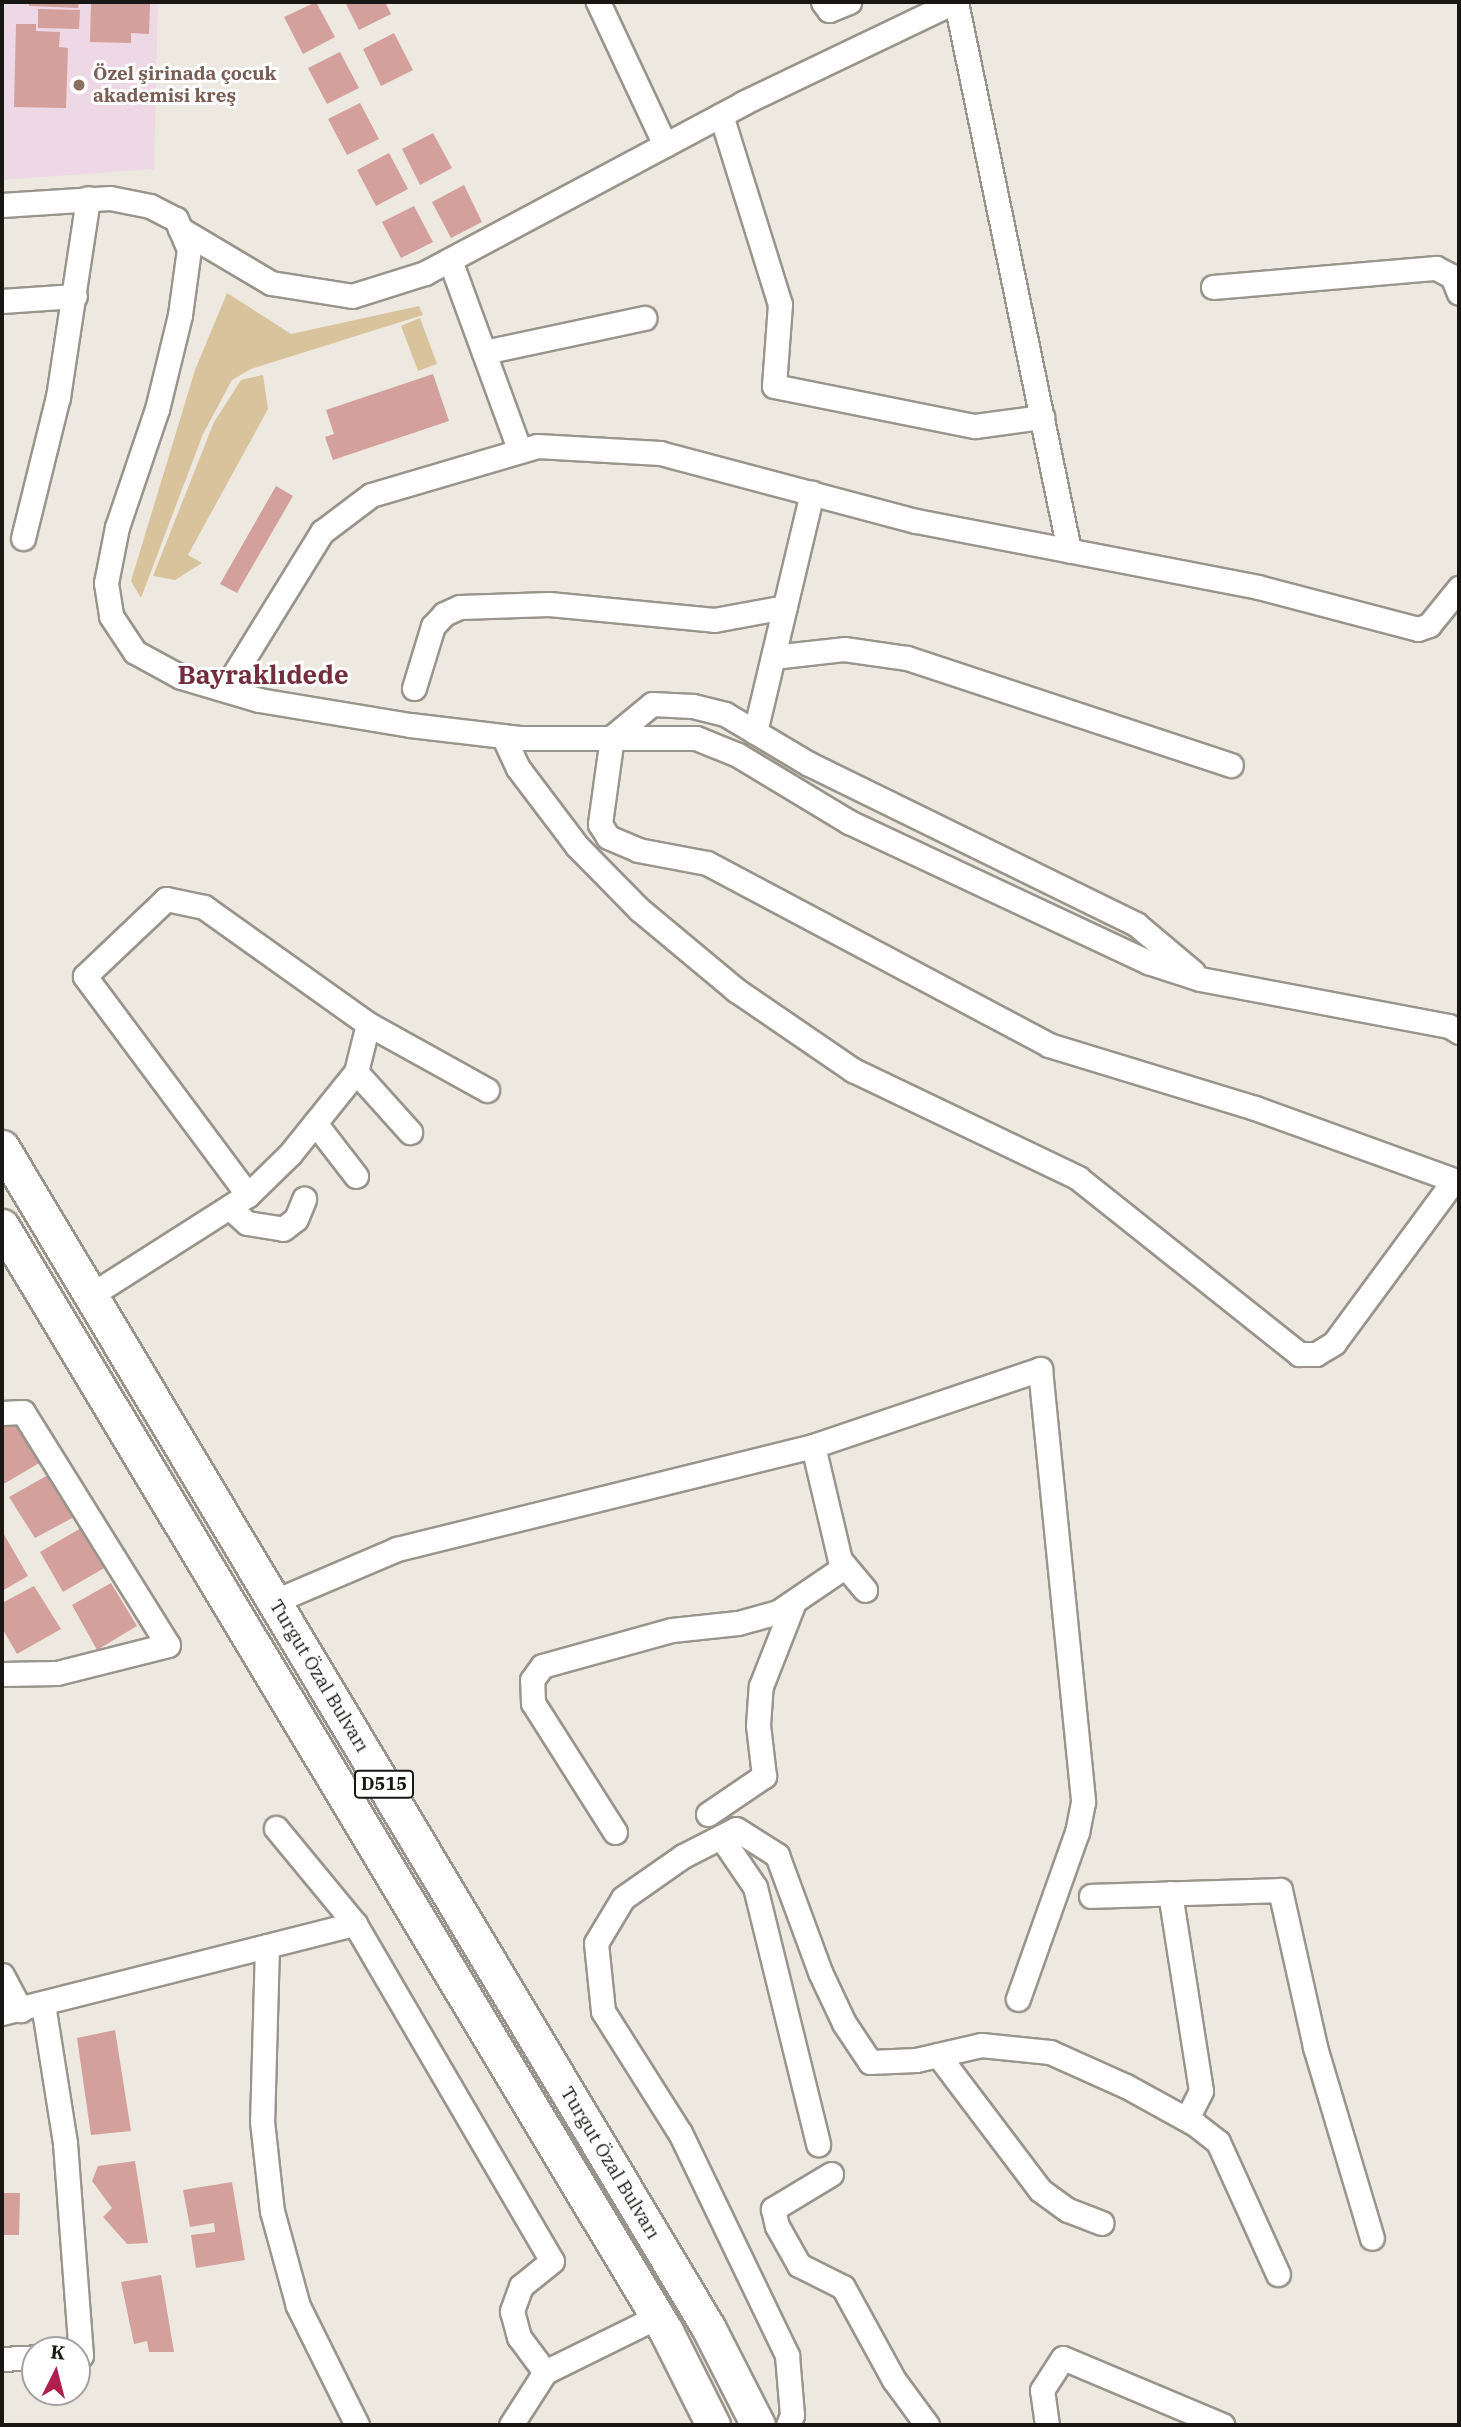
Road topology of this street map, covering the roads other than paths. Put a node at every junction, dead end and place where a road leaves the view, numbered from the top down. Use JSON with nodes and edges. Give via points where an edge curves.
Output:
{"nodes":[{"id":1,"x":598,"y":2,"type":"edge"},
{"id":2,"x":823,"y":2,"type":"edge"},
{"id":3,"x":849,"y":2,"type":"edge"},
{"id":4,"x":955,"y":2,"type":"edge"},
{"id":5,"x":722,"y":115,"type":"junction"},
{"id":6,"x":666,"y":145,"type":"junction"},
{"id":7,"x":88,"y":198,"type":"junction"},
{"id":8,"x":2,"y":205,"type":"edge"},
{"id":9,"x":180,"y":229,"type":"junction"},
{"id":10,"x":450,"y":260,"type":"junction"},
{"id":11,"x":1213,"y":287,"type":"dead end"},
{"id":12,"x":1459,"y":293,"type":"edge"},
{"id":13,"x":75,"y":296,"type":"junction"},
{"id":14,"x":2,"y":301,"type":"edge"},
{"id":15,"x":644,"y":318,"type":"dead end"},
{"id":16,"x":484,"y":352,"type":"junction"},
{"id":17,"x":1042,"y":417,"type":"junction"},
{"id":18,"x":520,"y":451,"type":"junction"},
{"id":19,"x":812,"y":493,"type":"junction"},
{"id":20,"x":23,"y":538,"type":"dead end"},
{"id":21,"x":1069,"y":550,"type":"junction"},
{"id":22,"x":1459,"y":589,"type":"edge"},
{"id":23,"x":785,"y":607,"type":"junction"},
{"id":24,"x":773,"y":657,"type":"junction"},
{"id":25,"x":414,"y":688,"type":"dead end"},
{"id":26,"x":225,"y":689,"type":"junction"},
{"id":27,"x":755,"y":732,"type":"junction"},
{"id":28,"x":503,"y":736,"type":"junction"},
{"id":29,"x":612,"y":737,"type":"junction"},
{"id":30,"x":1231,"y":765,"type":"dead end"},
{"id":31,"x":1200,"y":979,"type":"junction"},
{"id":32,"x":368,"y":1024,"type":"junction"},
{"id":33,"x":1459,"y":1032,"type":"edge"},
{"id":34,"x":356,"y":1072,"type":"junction"},
{"id":35,"x":487,"y":1090,"type":"dead end"},
{"id":36,"x":315,"y":1123,"type":"junction"},
{"id":37,"x":410,"y":1132,"type":"dead end"},
{"id":38,"x":2,"y":1147,"type":"edge"},
{"id":39,"x":356,"y":1176,"type":"dead end"},
{"id":40,"x":1457,"y":1181,"type":"edge"},
{"id":41,"x":304,"y":1199,"type":"dead end"},
{"id":42,"x":238,"y":1201,"type":"junction"},
{"id":43,"x":2,"y":1226,"type":"edge"},
{"id":44,"x":91,"y":1295,"type":"junction"},
{"id":45,"x":2,"y":1413,"type":"edge"},
{"id":46,"x":813,"y":1446,"type":"junction"},
{"id":47,"x":844,"y":1567,"type":"junction"},
{"id":48,"x":865,"y":1590,"type":"dead end"},
{"id":49,"x":275,"y":1601,"type":"junction"},
{"id":50,"x":793,"y":1602,"type":"junction"},
{"id":51,"x":2,"y":1674,"type":"edge"},
{"id":52,"x":708,"y":1814,"type":"dead end"},
{"id":53,"x":276,"y":1828,"type":"dead end"},
{"id":54,"x":615,"y":1832,"type":"dead end"},
{"id":55,"x":721,"y":1837,"type":"junction"},
{"id":56,"x":1170,"y":1893,"type":"junction"},
{"id":57,"x":1091,"y":1896,"type":"dead end"},
{"id":58,"x":355,"y":1924,"type":"junction"},
{"id":59,"x":267,"y":1946,"type":"junction"},
{"id":60,"x":2,"y":1975,"type":"edge"},
{"id":61,"x":1018,"y":1999,"type":"dead end"},
{"id":62,"x":22,"y":2009,"type":"edge"},
{"id":63,"x":938,"y":2055,"type":"junction"},
{"id":64,"x":1187,"y":2119,"type":"junction"},
{"id":65,"x":818,"y":2144,"type":"dead end"},
{"id":66,"x":831,"y":2174,"type":"dead end"},
{"id":67,"x":1102,"y":2223,"type":"dead end"},
{"id":68,"x":1372,"y":2238,"type":"dead end"},
{"id":69,"x":1278,"y":2274,"type":"dead end"},
{"id":70,"x":657,"y":2317,"type":"junction"},
{"id":71,"x":80,"y":2336,"type":"edge"},
{"id":72,"x":21,"y":2358,"type":"edge"},
{"id":73,"x":2,"y":2359,"type":"edge"},
{"id":74,"x":545,"y":2372,"type":"junction"},
{"id":75,"x":357,"y":2425,"type":"edge"},
{"id":76,"x":512,"y":2425,"type":"edge"},
{"id":77,"x":713,"y":2425,"type":"edge"},
{"id":78,"x":758,"y":2425,"type":"edge"},
{"id":79,"x":788,"y":2425,"type":"edge"},
{"id":80,"x":926,"y":2425,"type":"edge"},
{"id":81,"x":1047,"y":2425,"type":"edge"},
{"id":82,"x":1222,"y":2425,"type":"edge"}],
"edges":[{"from":1,"to":6,"type":"street"},
{"from":2,"to":3,"type":"street","via":[[829,10]]},
{"from":4,"to":5,"type":"street"},
{"from":4,"to":17,"type":"street"},
{"from":5,"to":6,"type":"street"},
{"from":5,"to":17,"type":"street","via":[[780,304],[774,386],[975,426]]},
{"from":6,"to":10,"type":"street"},
{"from":7,"to":8,"type":"street"},
{"from":7,"to":9,"type":"street","via":[[150,206],[176,219]]},
{"from":7,"to":13,"type":"street"},
{"from":9,"to":10,"type":"street","via":[[271,283],[352,296],[425,273]]},
{"from":9,"to":26,"type":"street","via":[[189,249],[180,315],[157,409],[117,527],[106,583],[111,616],[135,652],[181,677]]},
{"from":10,"to":16,"type":"street"},
{"from":11,"to":12,"type":"street","via":[[1436,268],[1451,276]]},
{"from":13,"to":14,"type":"street"},
{"from":13,"to":20,"type":"street","via":[[58,397]]},
{"from":15,"to":16,"type":"street"},
{"from":16,"to":18,"type":"street"},
{"from":17,"to":21,"type":"street"},
{"from":18,"to":19,"type":"street","via":[[537,446],[660,453]]},
{"from":18,"to":26,"type":"street","via":[[371,495],[322,531]]},
{"from":19,"to":21,"type":"street","via":[[916,521]]},
{"from":19,"to":23,"type":"street"},
{"from":21,"to":22,"type":"street","via":[[1281,593],[1418,629],[1429,625]]},
{"from":23,"to":24,"type":"street"},
{"from":23,"to":25,"type":"street","via":[[714,620],[550,604],[460,607],[433,626]]},
{"from":24,"to":27,"type":"street"},
{"from":24,"to":30,"type":"street","via":[[844,649],[907,658]]},
{"from":26,"to":28,"type":"street","via":[[396,723]]},
{"from":27,"to":29,"type":"street","via":[[726,714],[652,704]]},
{"from":27,"to":31,"type":"street","via":[[809,764],[1136,925]]},
{"from":28,"to":29,"type":"street"},
{"from":28,"to":40,"type":"street","via":[[518,768],[577,846],[640,910],[736,990],[853,1070],[1078,1178],[1299,1354],[1316,1354],[1334,1343]]},
{"from":29,"to":31,"type":"street","via":[[696,738],[738,755],[849,822],[1147,962]]},
{"from":29,"to":40,"type":"street","via":[[600,824],[608,837],[638,850],[707,863],[1049,1045],[1255,1108]]},
{"from":31,"to":33,"type":"street","via":[[1449,1026]]},
{"from":32,"to":34,"type":"street"},
{"from":32,"to":35,"type":"street"},
{"from":32,"to":42,"type":"street","via":[[204,907],[166,899],[85,976]]},
{"from":34,"to":36,"type":"street"},
{"from":34,"to":37,"type":"street"},
{"from":36,"to":39,"type":"street"},
{"from":36,"to":42,"type":"street"},
{"from":38,"to":44,"type":"highway","name":"Turgut Özal Bulvarı","number":"D515"},
{"from":41,"to":42,"type":"street","via":[[296,1219],[283,1229],[247,1223]]},
{"from":42,"to":44,"type":"street"},
{"from":43,"to":70,"type":"highway","name":"Turgut Özal Bulvarı","number":"D515"},
{"from":44,"to":49,"type":"highway","name":"Turgut Özal Bulvarı","number":"D515"},
{"from":45,"to":51,"type":"street","via":[[23,1412],[168,1645],[57,1673]]},
{"from":46,"to":47,"type":"street"},
{"from":46,"to":49,"type":"street","via":[[397,1549]]},
{"from":46,"to":61,"type":"street","via":[[1040,1369],[1083,1802],[1077,1832]]},
{"from":47,"to":48,"type":"street"},
{"from":47,"to":50,"type":"street"},
{"from":49,"to":78,"type":"highway","name":"Turgut Özal Bulvarı","number":"D515","via":[[708,2327]]},
{"from":50,"to":52,"type":"street","via":[[761,1686],[758,1725],[764,1776]]},
{"from":50,"to":54,"type":"street","via":[[778,1612],[738,1623],[672,1630],[542,1666],[531,1680],[533,1703]]},
{"from":53,"to":58,"type":"street"},
{"from":55,"to":63,"type":"street","via":[[737,1829],[777,1854],[820,1972],[844,2023],[870,2062]]},
{"from":55,"to":65,"type":"street","via":[[755,1887]]},
{"from":55,"to":79,"type":"street","via":[[683,1856],[624,1898],[596,1942],[603,2011],[680,2133],[787,2355],[792,2415]]},
{"from":56,"to":57,"type":"street"},
{"from":56,"to":64,"type":"street","via":[[1200,2091]]},
{"from":56,"to":68,"type":"street","via":[[1280,1890],[1315,2047]]},
{"from":58,"to":59,"type":"street"},
{"from":58,"to":74,"type":"street","via":[[552,2261],[521,2286],[512,2311],[519,2337]]},
{"from":59,"to":62,"type":"street"},
{"from":59,"to":75,"type":"street","via":[[262,2121],[272,2211],[298,2306]]},
{"from":60,"to":62,"type":"street"},
{"from":62,"to":71,"type":"street","via":[[65,2143]]},
{"from":63,"to":64,"type":"street","via":[[981,2045],[1050,2052]]},
{"from":63,"to":67,"type":"street","via":[[1040,2190],[1068,2210]]},
{"from":64,"to":69,"type":"street","via":[[1218,2142]]},
{"from":66,"to":80,"type":"street","via":[[774,2209],[790,2254],[813,2275],[844,2287],[894,2380]]},
{"from":70,"to":74,"type":"street"},
{"from":70,"to":77,"type":"highway","name":"Turgut Özal Bulvarı","number":"D515"},
{"from":72,"to":73,"type":"street"},
{"from":74,"to":76,"type":"street"},
{"from":81,"to":82,"type":"street","via":[[1042,2390],[1063,2358]]}]}
